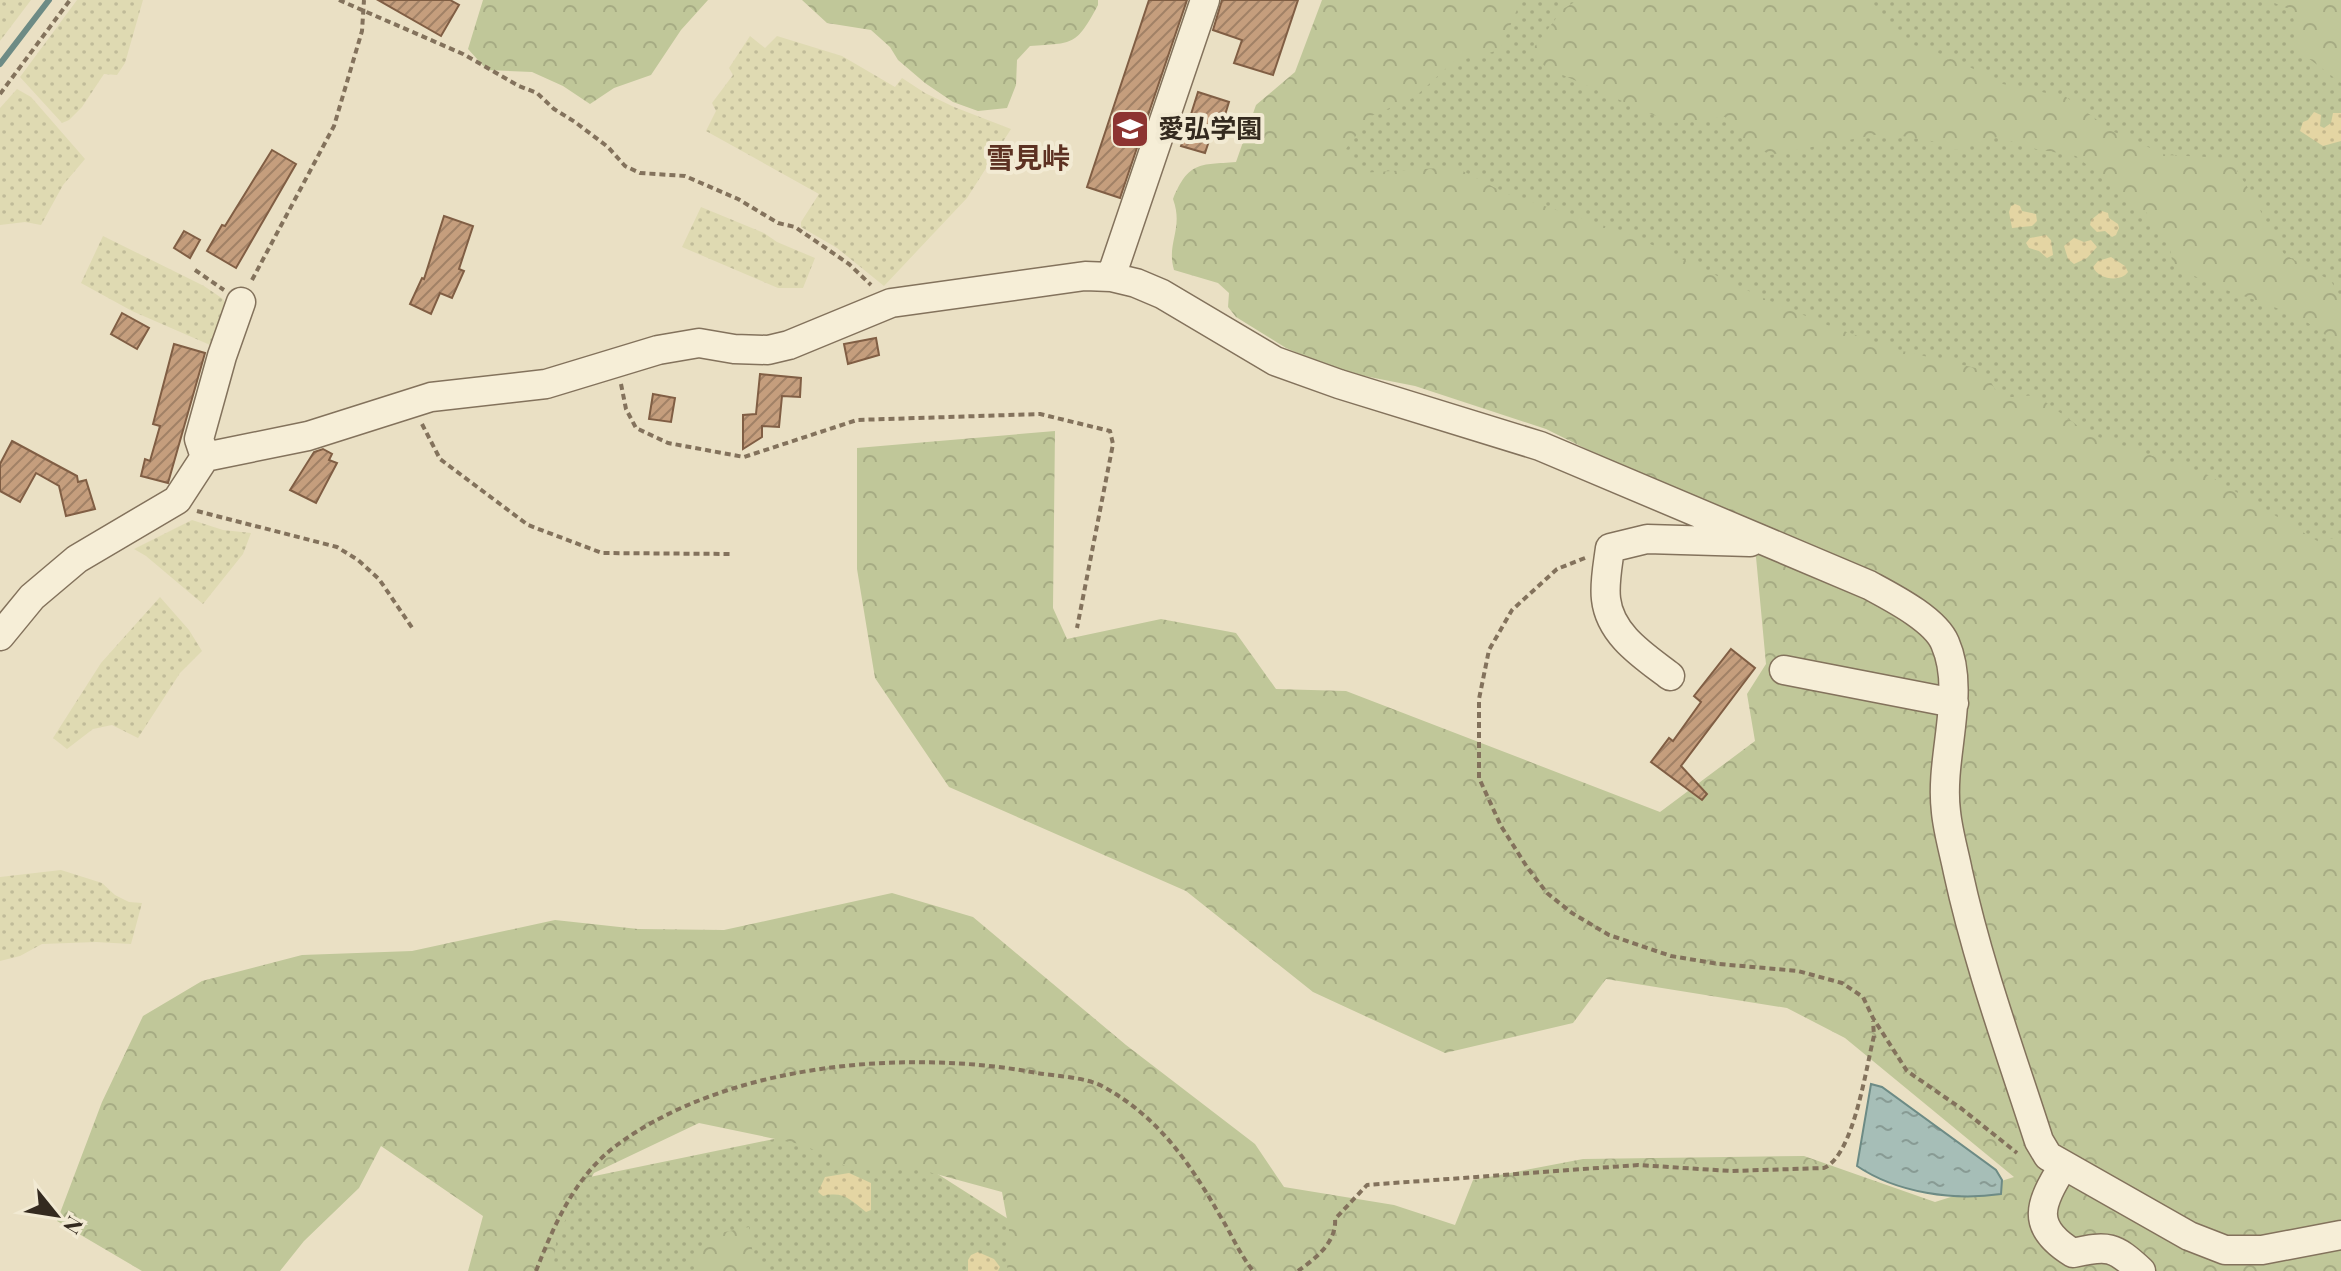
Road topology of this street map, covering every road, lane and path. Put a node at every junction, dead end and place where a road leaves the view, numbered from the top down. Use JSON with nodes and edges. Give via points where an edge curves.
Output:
{"nodes":[{"id":1,"x":70,"y":0,"type":"edge"},
{"id":2,"x":339,"y":0,"type":"edge"},
{"id":3,"x":364,"y":0,"type":"edge"},
{"id":4,"x":1205,"y":0,"type":"edge"},
{"id":5,"x":362,"y":12,"type":"junction"},
{"id":6,"x":0,"y":94,"type":"edge"},
{"id":7,"x":195,"y":270,"type":"dead end"},
{"id":8,"x":1111,"y":277,"type":"junction"},
{"id":9,"x":241,"y":302,"type":"junction"},
{"id":10,"x":884,"y":306,"type":"junction"},
{"id":11,"x":617,"y":363,"type":"junction"},
{"id":12,"x":413,"y":404,"type":"junction"},
{"id":13,"x":205,"y":457,"type":"junction"},
{"id":14,"x":177,"y":500,"type":"junction"},
{"id":15,"x":1771,"y":543,"type":"junction"},
{"id":16,"x":1610,"y":548,"type":"junction"},
{"id":17,"x":732,"y":554,"type":"dead end"},
{"id":18,"x":1077,"y":628,"type":"dead end"},
{"id":19,"x":413,"y":629,"type":"dead end"},
{"id":20,"x":0,"y":636,"type":"edge"},
{"id":21,"x":1784,"y":670,"type":"dead end"},
{"id":22,"x":1670,"y":676,"type":"dead end"},
{"id":23,"x":1954,"y":703,"type":"junction"},
{"id":24,"x":1873,"y":1018,"type":"junction"},
{"id":25,"x":2018,"y":1154,"type":"dead end"},
{"id":26,"x":2063,"y":1166,"type":"junction"},
{"id":27,"x":2341,"y":1235,"type":"edge"},
{"id":28,"x":536,"y":1271,"type":"edge"},
{"id":29,"x":1253,"y":1271,"type":"edge"},
{"id":30,"x":1298,"y":1271,"type":"edge"},
{"id":31,"x":2141,"y":1271,"type":"edge"}],
"edges":[{"from":1,"to":6,"type":"path"},
{"from":2,"to":5,"type":"path"},
{"from":3,"to":5,"type":"path"},
{"from":4,"to":8,"type":"street"},
{"from":5,"to":9,"type":"path","via":[[362,31],[334,126]]},
{"from":5,"to":10,"type":"path","via":[[463,54],[537,93],[625,166],[640,173],[685,176],[795,227],[849,264]]},
{"from":7,"to":9,"type":"path"},
{"from":8,"to":10,"type":"street","via":[[1012,284]]},
{"from":8,"to":15,"type":"street","via":[[1162,294],[1275,361],[1540,446]]},
{"from":9,"to":13,"type":"street","via":[[199,439]]},
{"from":10,"to":11,"type":"street","via":[[768,350],[699,343]]},
{"from":11,"to":12,"type":"street","via":[[546,384],[431,397]]},
{"from":11,"to":18,"type":"path","via":[[626,409],[636,428],[668,443],[744,457],[857,420],[1040,414],[1110,431],[1113,444]]},
{"from":12,"to":13,"type":"street","via":[[308,436]]},
{"from":12,"to":17,"type":"path","via":[[440,459],[528,525],[602,553]]},
{"from":13,"to":14,"type":"street"},
{"from":14,"to":19,"type":"path","via":[[201,513],[337,547],[379,579]]},
{"from":14,"to":20,"type":"street","via":[[77,559],[32,597]]},
{"from":15,"to":16,"type":"street","via":[[1647,539]]},
{"from":15,"to":23,"type":"street","via":[[1915,611],[1945,640]]},
{"from":16,"to":22,"type":"street","via":[[1606,600],[1615,627]]},
{"from":16,"to":24,"type":"path","via":[[1557,569],[1512,610],[1489,650],[1479,699],[1479,778],[1501,826],[1547,893],[1609,935],[1671,956],[1798,971],[1842,983],[1863,997]]},
{"from":21,"to":23,"type":"street"},
{"from":23,"to":26,"type":"street","via":[[1945,761],[1945,812],[1970,929],[2039,1141]]},
{"from":24,"to":25,"type":"path","via":[[1907,1071]]},
{"from":24,"to":30,"type":"path","via":[[1874,1036],[1852,1130],[1832,1164],[1824,1168],[1731,1171],[1638,1165],[1367,1185],[1335,1219],[1336,1228],[1321,1254]]},
{"from":26,"to":27,"type":"street","via":[[2189,1236],[2225,1250],[2262,1250]]},
{"from":26,"to":31,"type":"street","via":[[2044,1198],[2041,1215],[2057,1243],[2073,1253],[2103,1246]]},
{"from":28,"to":29,"type":"path","via":[[555,1222],[581,1182],[614,1147],[660,1116],[730,1088],[772,1078],[834,1067],[956,1061],[1099,1085],[1142,1112],[1178,1148]]}]}
